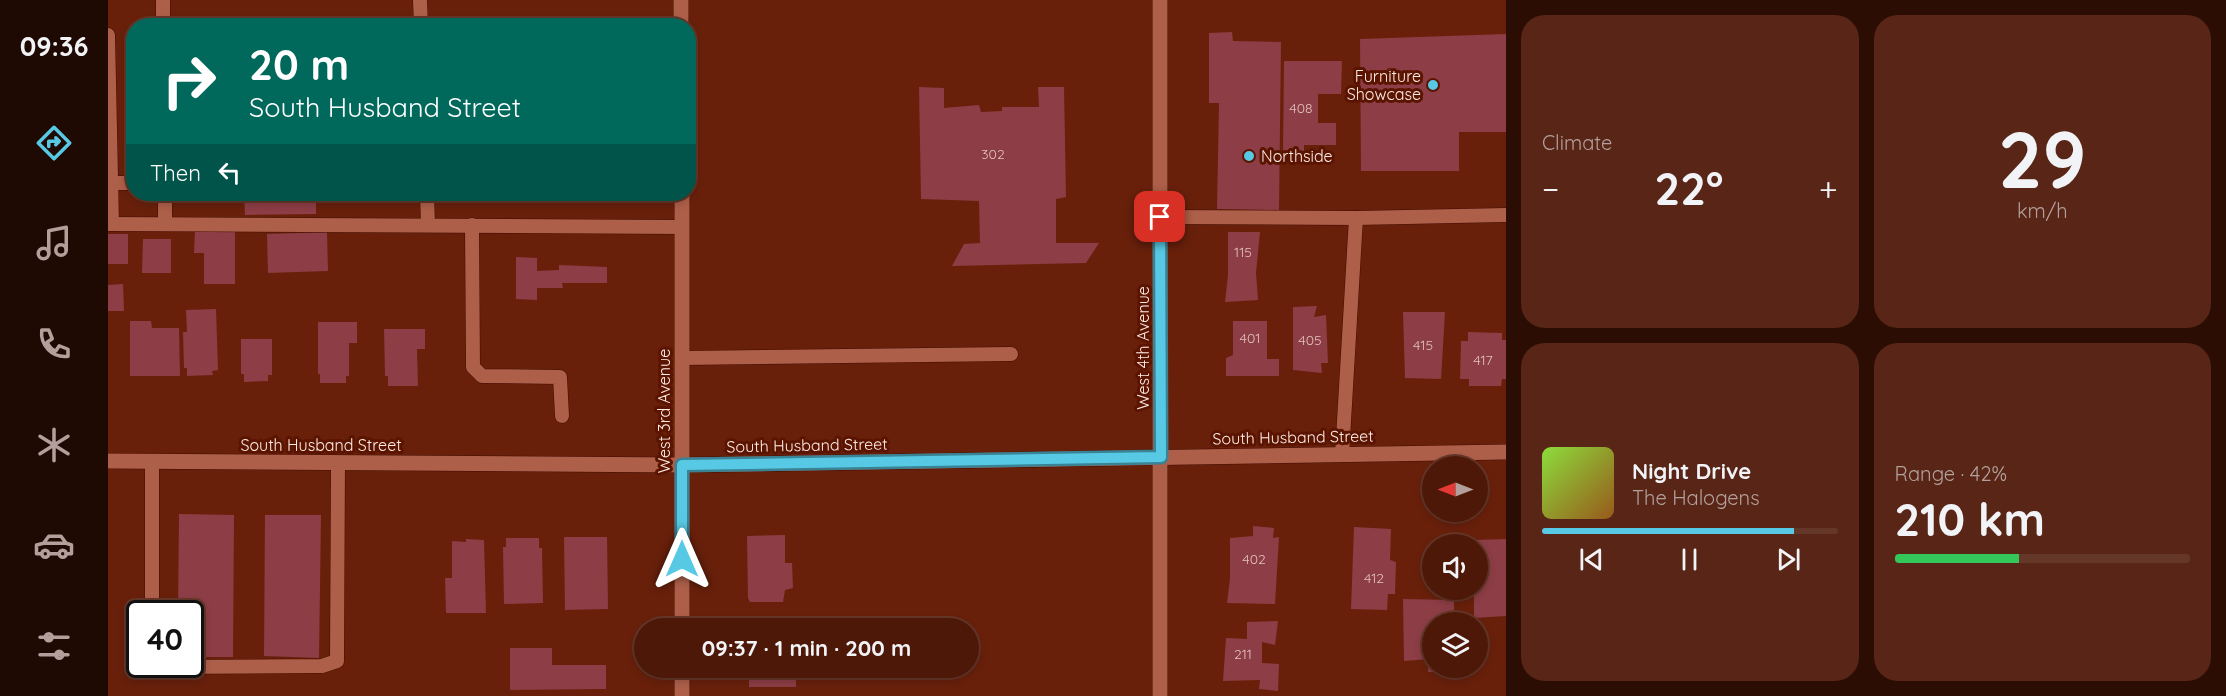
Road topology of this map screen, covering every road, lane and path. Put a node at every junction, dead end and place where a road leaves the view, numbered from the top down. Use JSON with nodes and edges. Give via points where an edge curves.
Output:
{"nodes":[{"id":1,"x":163,"y":0,"type":"edge"},
{"id":2,"x":420,"y":0,"type":"edge"},
{"id":3,"x":681,"y":0,"type":"edge"},
{"id":4,"x":1160,"y":0,"type":"edge"},
{"id":5,"x":163,"y":18,"type":"edge"},
{"id":6,"x":421,"y":18,"type":"edge"},
{"id":7,"x":681,"y":18,"type":"edge"},
{"id":8,"x":108,"y":35,"type":"edge"},
{"id":9,"x":111,"y":183,"type":"junction"},
{"id":10,"x":126,"y":183,"type":"edge"},
{"id":11,"x":165,"y":201,"type":"edge"},
{"id":12,"x":427,"y":201,"type":"edge"},
{"id":13,"x":682,"y":201,"type":"edge"},
{"id":14,"x":1506,"y":215,"type":"edge"},
{"id":15,"x":1160,"y":217,"type":"junction"},
{"id":16,"x":1356,"y":218,"type":"junction"},
{"id":17,"x":165,"y":223,"type":"junction"},
{"id":18,"x":110,"y":224,"type":"edge"},
{"id":19,"x":428,"y":225,"type":"junction"},
{"id":20,"x":472,"y":225,"type":"junction"},
{"id":21,"x":682,"y":227,"type":"junction"},
{"id":22,"x":1011,"y":354,"type":"dead end"},
{"id":23,"x":682,"y":358,"type":"junction"},
{"id":24,"x":562,"y":416,"type":"dead end"},
{"id":25,"x":1506,"y":452,"type":"edge"},
{"id":26,"x":1342,"y":455,"type":"junction"},
{"id":27,"x":1161,"y":457,"type":"junction"},
{"id":28,"x":108,"y":462,"type":"edge"},
{"id":29,"x":152,"y":462,"type":"junction"},
{"id":30,"x":338,"y":463,"type":"junction"},
{"id":31,"x":682,"y":465,"type":"junction"},
{"id":32,"x":152,"y":600,"type":"edge"},
{"id":33,"x":682,"y":618,"type":"edge"},
{"id":34,"x":204,"y":667,"type":"edge"},
{"id":35,"x":682,"y":678,"type":"edge"},
{"id":36,"x":682,"y":696,"type":"edge"},
{"id":37,"x":1160,"y":696,"type":"edge"}],
"edges":[{"from":1,"to":5,"type":"lane"},
{"from":2,"to":6,"type":"lane"},
{"from":3,"to":7,"type":"street"},
{"from":4,"to":15,"type":"street","name":"West 4th Avenue"},
{"from":8,"to":9,"type":"lane"},
{"from":9,"to":10,"type":"lane"},
{"from":9,"to":18,"type":"lane"},
{"from":11,"to":17,"type":"lane"},
{"from":12,"to":19,"type":"lane"},
{"from":13,"to":21,"type":"street","name":"West 3rd Avenue"},
{"from":14,"to":16,"type":"lane"},
{"from":15,"to":16,"type":"lane"},
{"from":15,"to":27,"type":"street","name":"West 4th Avenue"},
{"from":16,"to":26,"type":"lane"},
{"from":17,"to":18,"type":"lane"},
{"from":17,"to":19,"type":"lane"},
{"from":19,"to":20,"type":"lane"},
{"from":20,"to":21,"type":"lane"},
{"from":20,"to":24,"type":"lane","via":[[473,367],[482,376],[560,378]]},
{"from":21,"to":23,"type":"street","name":"West 3rd Avenue"},
{"from":22,"to":23,"type":"lane"},
{"from":23,"to":31,"type":"street","name":"West 3rd Avenue"},
{"from":25,"to":26,"type":"street","name":"South Husband Street"},
{"from":26,"to":27,"type":"street","name":"South Husband Street"},
{"from":27,"to":31,"type":"street","name":"South Husband Street"},
{"from":27,"to":37,"type":"street","name":"West 4th Avenue"},
{"from":28,"to":29,"type":"street","name":"South Husband Street"},
{"from":29,"to":30,"type":"street","name":"South Husband Street"},
{"from":29,"to":32,"type":"lane"},
{"from":30,"to":31,"type":"street","name":"South Husband Street"},
{"from":30,"to":34,"type":"lane","via":[[337,661],[321,666]]},
{"from":31,"to":33,"type":"street","name":"West 3rd Avenue"},
{"from":35,"to":36,"type":"street"}]}
